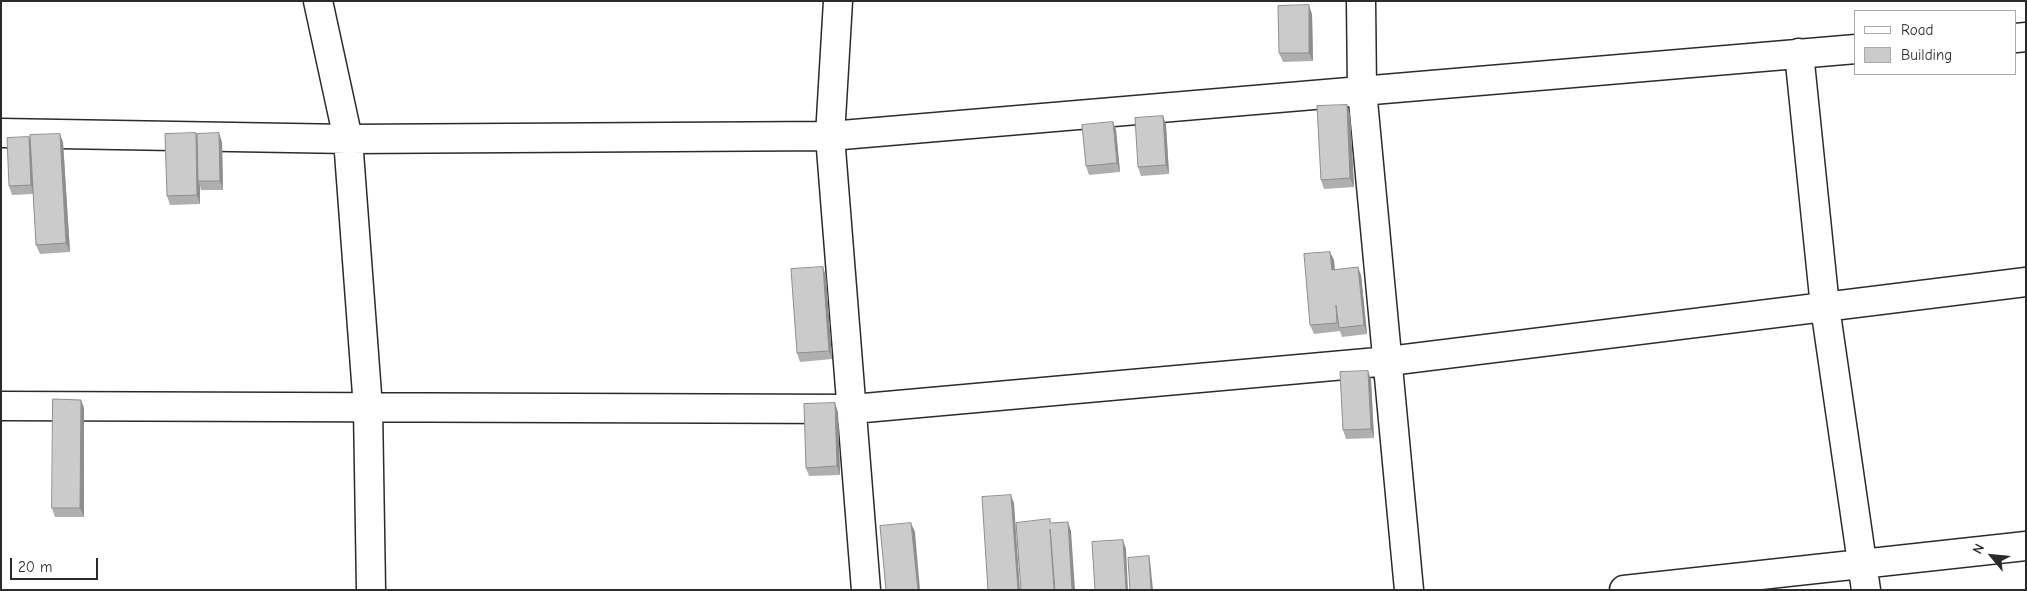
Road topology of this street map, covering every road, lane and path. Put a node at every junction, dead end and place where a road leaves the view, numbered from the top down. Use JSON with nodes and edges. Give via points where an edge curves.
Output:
{"nodes":[{"id":1,"x":318,"y":1,"type":"edge"},
{"id":2,"x":838,"y":1,"type":"edge"},
{"id":3,"x":1361,"y":1,"type":"edge"},
{"id":4,"x":1854,"y":49,"type":"edge"},
{"id":5,"x":1799,"y":53,"type":"junction"},
{"id":6,"x":1362,"y":90,"type":"junction"},
{"id":7,"x":1,"y":133,"type":"edge"},
{"id":8,"x":830,"y":136,"type":"junction"},
{"id":9,"x":348,"y":138,"type":"junction"},
{"id":10,"x":2026,"y":282,"type":"edge"},
{"id":11,"x":1824,"y":307,"type":"junction"},
{"id":12,"x":1389,"y":361,"type":"junction"},
{"id":13,"x":1,"y":406,"type":"edge"},
{"id":14,"x":368,"y":408,"type":"junction"},
{"id":15,"x":853,"y":409,"type":"junction"},
{"id":16,"x":2026,"y":546,"type":"edge"},
{"id":17,"x":1864,"y":578,"type":"edge"},
{"id":18,"x":371,"y":590,"type":"edge"},
{"id":19,"x":866,"y":590,"type":"edge"},
{"id":20,"x":1409,"y":590,"type":"edge"},
{"id":21,"x":1624,"y":590,"type":"edge"}],
"edges":[{"from":1,"to":9,"type":"street"},
{"from":2,"to":8,"type":"street"},
{"from":3,"to":6,"type":"street"},
{"from":4,"to":5,"type":"street"},
{"from":5,"to":6,"type":"street"},
{"from":5,"to":11,"type":"street"},
{"from":6,"to":8,"type":"street"},
{"from":6,"to":12,"type":"street"},
{"from":7,"to":9,"type":"street"},
{"from":8,"to":9,"type":"street"},
{"from":8,"to":15,"type":"street"},
{"from":9,"to":14,"type":"street"},
{"from":10,"to":11,"type":"street"},
{"from":11,"to":12,"type":"street"},
{"from":11,"to":17,"type":"street"},
{"from":12,"to":15,"type":"street"},
{"from":12,"to":20,"type":"street"},
{"from":13,"to":14,"type":"street"},
{"from":14,"to":15,"type":"street"},
{"from":14,"to":18,"type":"street"},
{"from":15,"to":19,"type":"street"},
{"from":16,"to":17,"type":"street"},
{"from":17,"to":21,"type":"street"}]}
